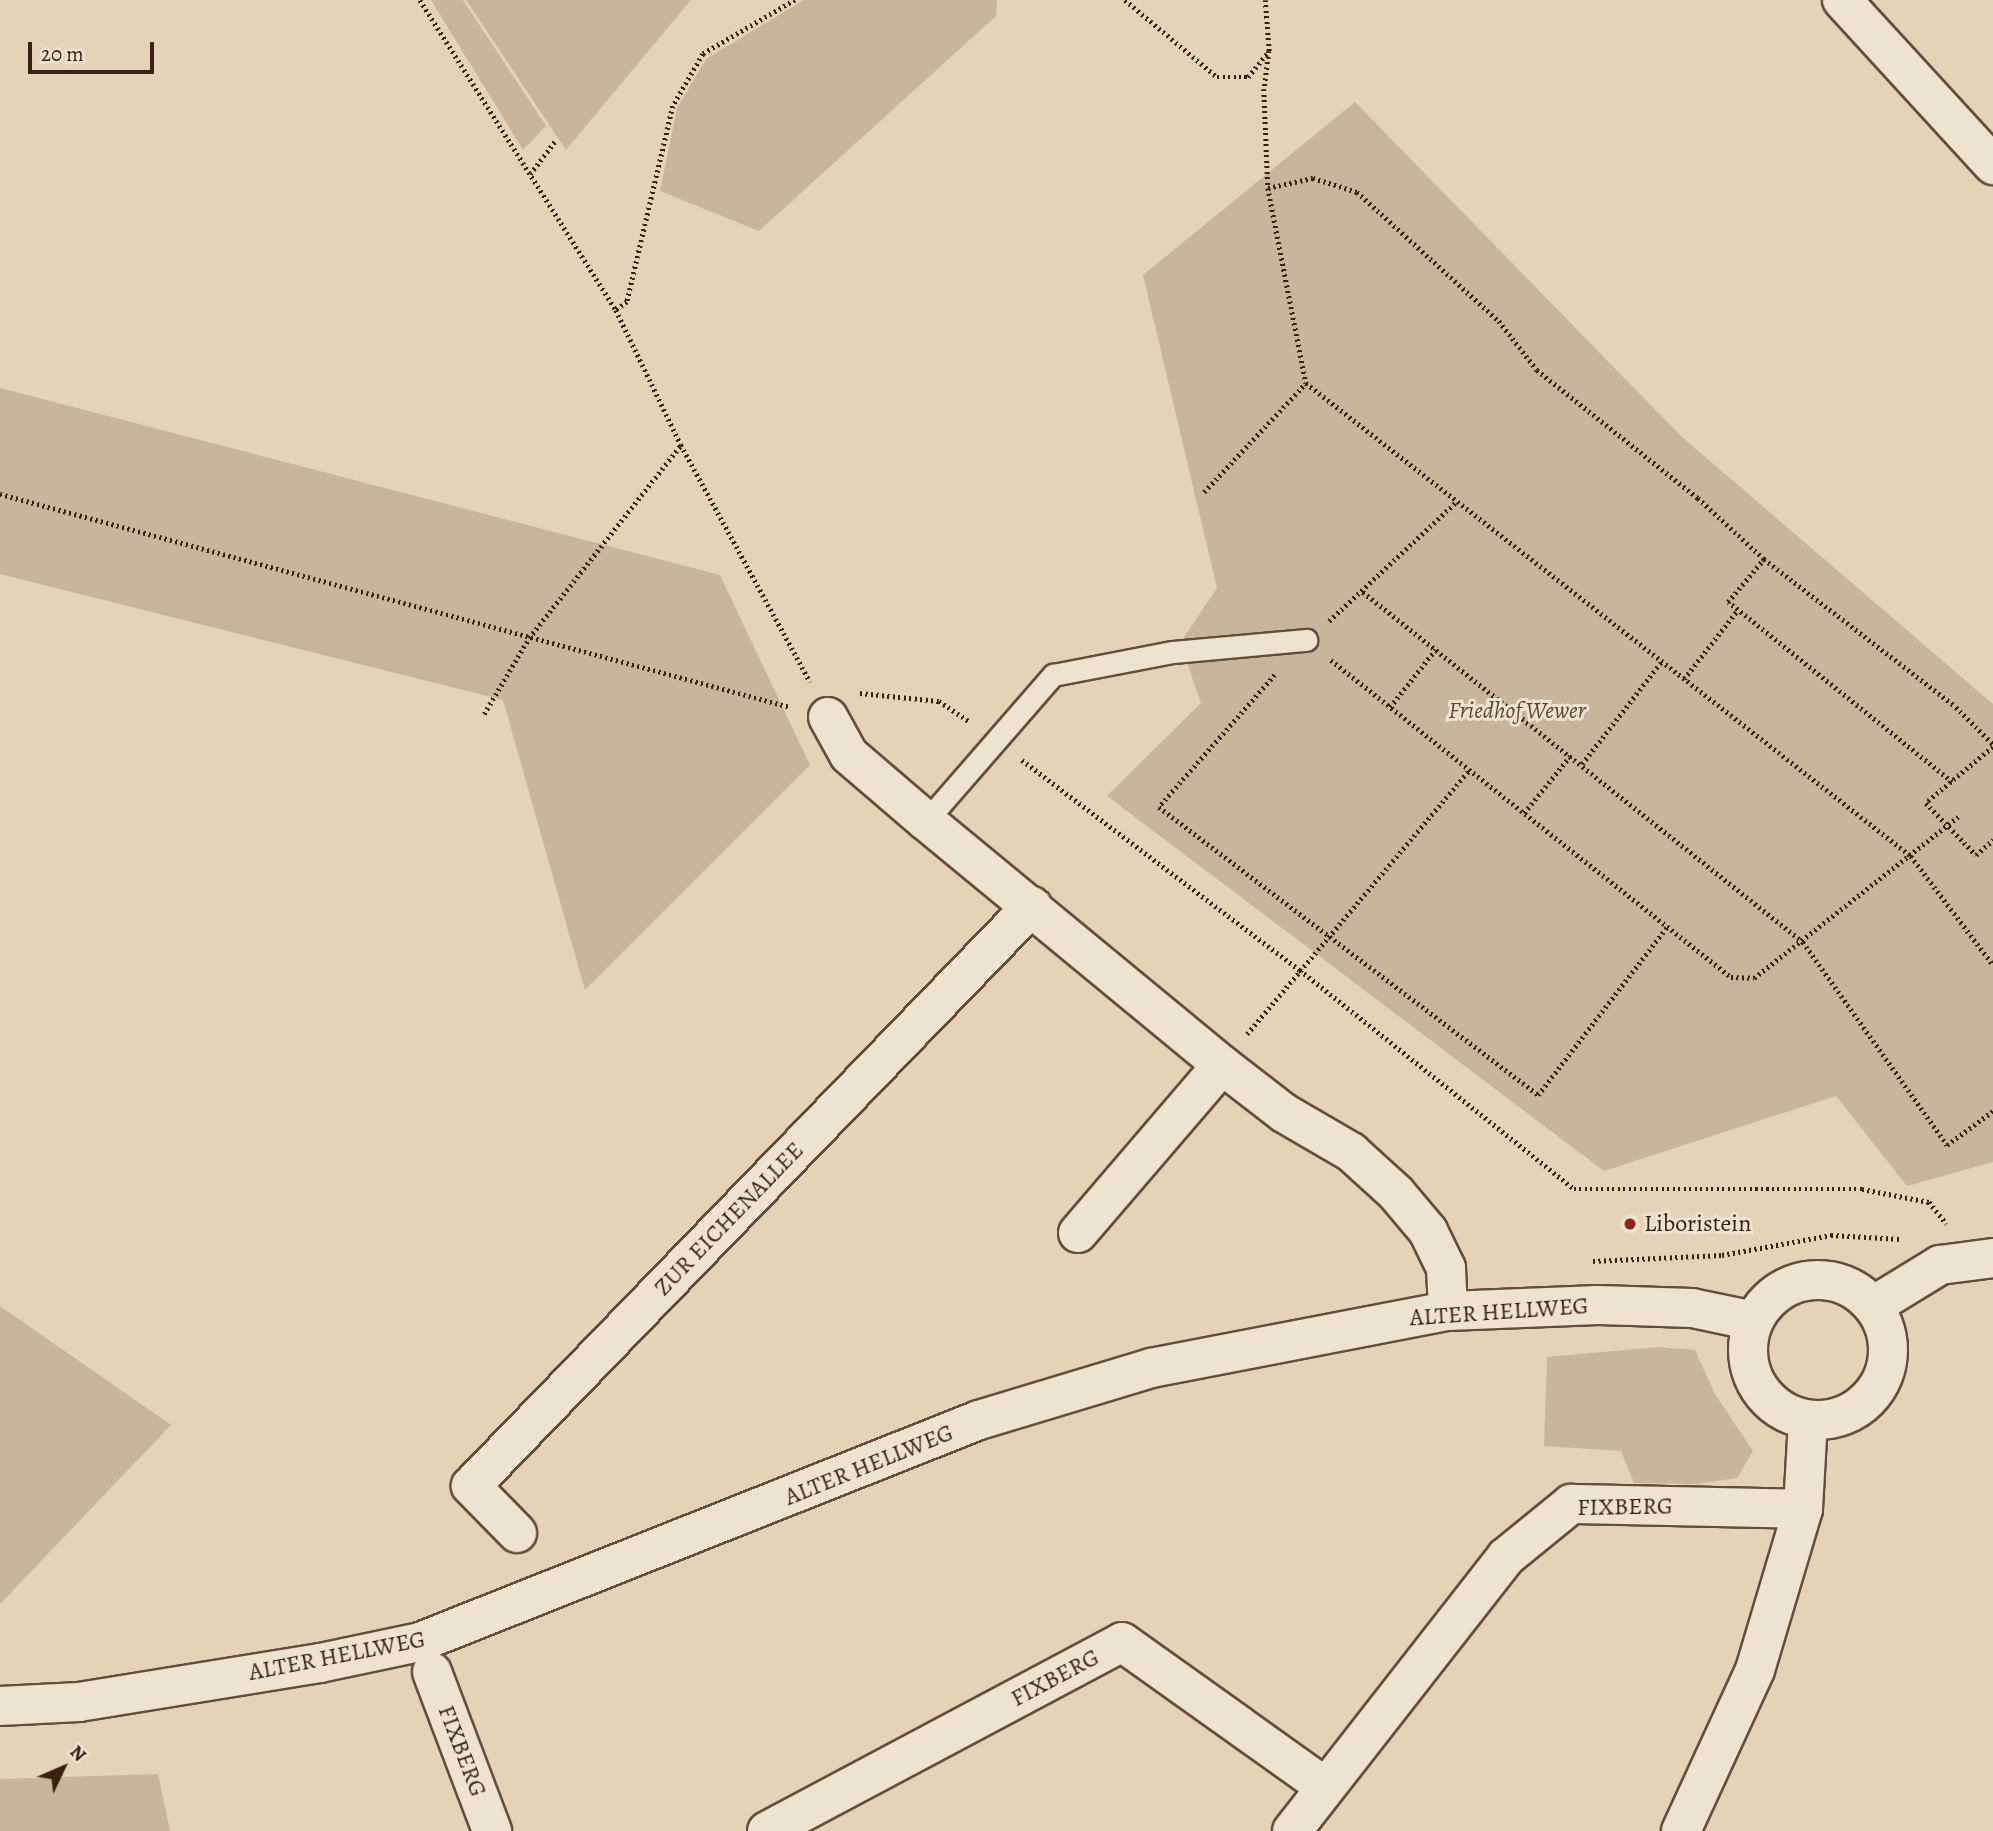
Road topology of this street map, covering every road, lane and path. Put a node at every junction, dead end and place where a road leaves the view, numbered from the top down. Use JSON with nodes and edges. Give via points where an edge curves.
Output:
{"nodes":[{"id":1,"x":420,"y":0,"type":"edge"},
{"id":2,"x":795,"y":0,"type":"edge"},
{"id":3,"x":1125,"y":0,"type":"edge"},
{"id":4,"x":1265,"y":0,"type":"edge"},
{"id":5,"x":1842,"y":0,"type":"edge"},
{"id":6,"x":1269,"y":51,"type":"junction"},
{"id":7,"x":555,"y":140,"type":"dead end"},
{"id":8,"x":1993,"y":165,"type":"edge"},
{"id":9,"x":530,"y":174,"type":"junction"},
{"id":10,"x":1268,"y":188,"type":"junction"},
{"id":11,"x":616,"y":310,"type":"junction"},
{"id":12,"x":1306,"y":383,"type":"junction"},
{"id":13,"x":681,"y":445,"type":"junction"},
{"id":14,"x":1204,"y":492,"type":"dead end"},
{"id":15,"x":0,"y":494,"type":"edge"},
{"id":16,"x":1456,"y":502,"type":"junction"},
{"id":17,"x":1764,"y":559,"type":"junction"},
{"id":18,"x":1363,"y":592,"type":"junction"},
{"id":19,"x":1737,"y":611,"type":"junction"},
{"id":20,"x":529,"y":638,"type":"junction"},
{"id":21,"x":1306,"y":640,"type":"junction"},
{"id":22,"x":1436,"y":649,"type":"junction"},
{"id":23,"x":1661,"y":662,"type":"junction"},
{"id":24,"x":1684,"y":679,"type":"junction"},
{"id":25,"x":842,"y":705,"type":"junction"},
{"id":26,"x":1390,"y":707,"type":"junction"},
{"id":27,"x":484,"y":714,"type":"dead end"},
{"id":28,"x":995,"y":740,"type":"junction"},
{"id":29,"x":1993,"y":746,"type":"edge"},
{"id":30,"x":1571,"y":755,"type":"junction"},
{"id":31,"x":1582,"y":764,"type":"junction"},
{"id":32,"x":1469,"y":770,"type":"junction"},
{"id":33,"x":1952,"y":782,"type":"junction"},
{"id":34,"x":1524,"y":813,"type":"junction"},
{"id":35,"x":1958,"y":817,"type":"dead end"},
{"id":36,"x":926,"y":821,"type":"junction"},
{"id":37,"x":1948,"y":825,"type":"junction"},
{"id":38,"x":1993,"y":840,"type":"edge"},
{"id":39,"x":1911,"y":856,"type":"junction"},
{"id":40,"x":1032,"y":906,"type":"junction"},
{"id":41,"x":1667,"y":927,"type":"junction"},
{"id":42,"x":1329,"y":936,"type":"junction"},
{"id":43,"x":1803,"y":942,"type":"junction"},
{"id":44,"x":1993,"y":965,"type":"edge"},
{"id":45,"x":1300,"y":970,"type":"junction"},
{"id":46,"x":1222,"y":1065,"type":"junction"},
{"id":47,"x":1993,"y":1111,"type":"edge"},
{"id":48,"x":1928,"y":1202,"type":"dead end"},
{"id":49,"x":1078,"y":1233,"type":"dead end"},
{"id":50,"x":1993,"y":1258,"type":"edge"},
{"id":51,"x":1873,"y":1306,"type":"junction"},
{"id":52,"x":1448,"y":1311,"type":"junction"},
{"id":53,"x":1754,"y":1321,"type":"junction"},
{"id":54,"x":1808,"y":1420,"type":"junction"},
{"id":55,"x":1803,"y":1508,"type":"junction"},
{"id":56,"x":517,"y":1533,"type":"dead end"},
{"id":57,"x":432,"y":1672,"type":"dead end"},
{"id":58,"x":0,"y":1706,"type":"edge"},
{"id":59,"x":1325,"y":1787,"type":"junction"},
{"id":60,"x":492,"y":1831,"type":"edge"},
{"id":61,"x":767,"y":1831,"type":"edge"},
{"id":62,"x":1292,"y":1831,"type":"edge"},
{"id":63,"x":1681,"y":1831,"type":"edge"}],
"edges":[{"from":1,"to":9,"type":"path"},
{"from":2,"to":11,"type":"path","via":[[703,54],[697,64],[673,106],[627,302]]},
{"from":3,"to":6,"type":"path","via":[[1217,77],[1248,77]]},
{"from":4,"to":6,"type":"path"},
{"from":5,"to":8,"type":"street"},
{"from":6,"to":10,"type":"path","via":[[1264,89]]},
{"from":7,"to":9,"type":"path"},
{"from":9,"to":11,"type":"path"},
{"from":10,"to":12,"type":"path"},
{"from":10,"to":17,"type":"path","via":[[1313,178],[1357,192],[1499,321],[1537,370],[1698,498]]},
{"from":11,"to":13,"type":"path"},
{"from":12,"to":14,"type":"path"},
{"from":12,"to":16,"type":"path"},
{"from":13,"to":20,"type":"path"},
{"from":13,"to":25,"type":"path"},
{"from":15,"to":20,"type":"path"},
{"from":16,"to":18,"type":"path"},
{"from":16,"to":23,"type":"path"},
{"from":17,"to":19,"type":"path","via":[[1728,602]]},
{"from":17,"to":29,"type":"path","via":[[1956,707]]},
{"from":18,"to":21,"type":"path"},
{"from":18,"to":22,"type":"path"},
{"from":19,"to":24,"type":"path"},
{"from":19,"to":33,"type":"path"},
{"from":20,"to":25,"type":"path"},
{"from":20,"to":27,"type":"path"},
{"from":21,"to":26,"type":"path"},
{"from":21,"to":28,"type":"lane","via":[[1173,652],[1054,675]]},
{"from":21,"to":42,"type":"path","via":[[1159,807]]},
{"from":22,"to":26,"type":"path"},
{"from":22,"to":30,"type":"path"},
{"from":23,"to":24,"type":"path"},
{"from":23,"to":31,"type":"path"},
{"from":24,"to":39,"type":"path"},
{"from":25,"to":28,"type":"path","via":[[939,701]]},
{"from":25,"to":36,"type":"street","via":[[849,755]]},
{"from":26,"to":32,"type":"path"},
{"from":28,"to":36,"type":"lane"},
{"from":28,"to":45,"type":"path"},
{"from":29,"to":33,"type":"path"},
{"from":30,"to":31,"type":"path"},
{"from":30,"to":34,"type":"path"},
{"from":31,"to":43,"type":"path"},
{"from":32,"to":34,"type":"path"},
{"from":32,"to":42,"type":"path"},
{"from":33,"to":37,"type":"path","via":[[1926,803]]},
{"from":34,"to":41,"type":"path"},
{"from":35,"to":37,"type":"path"},
{"from":36,"to":40,"type":"street"},
{"from":37,"to":38,"type":"path","via":[[1976,855]]},
{"from":37,"to":39,"type":"path"},
{"from":39,"to":43,"type":"path"},
{"from":39,"to":44,"type":"path"},
{"from":40,"to":46,"type":"street"},
{"from":40,"to":56,"type":"street","name":"ZUR EICHENALLEE","via":[[471,1486]]},
{"from":41,"to":42,"type":"path","via":[[1538,1095]]},
{"from":41,"to":43,"type":"path","via":[[1731,977],[1754,978]]},
{"from":42,"to":45,"type":"path"},
{"from":43,"to":47,"type":"path","via":[[1947,1145]]},
{"from":45,"to":46,"type":"path"},
{"from":45,"to":48,"type":"path","via":[[1574,1189],[1862,1189]]},
{"from":46,"to":49,"type":"street"},
{"from":46,"to":52,"type":"street","via":[[1284,1113],[1351,1152],[1395,1193],[1428,1231],[1447,1268]]},
{"from":50,"to":51,"type":"street","via":[[1940,1265]]},
{"from":51,"to":53,"type":"street","via":[[1856,1290],[1834,1281],[1809,1280],[1787,1287],[1767,1301]]},
{"from":51,"to":54,"type":"street","via":[[1886,1331],[1889,1359],[1880,1385],[1861,1407],[1836,1419]]},
{"from":52,"to":53,"type":"street","name":"ALTER HELLWEG","via":[[1598,1305],[1692,1307]]},
{"from":52,"to":58,"type":"street","name":"ALTER HELLWEG","via":[[1152,1368],[979,1420],[420,1642],[79,1702]]},
{"from":53,"to":54,"type":"street","via":[[1748,1346],[1751,1372],[1763,1395],[1783,1412]]},
{"from":54,"to":55,"type":"street"},
{"from":55,"to":59,"type":"street","name":"FIXBERG","via":[[1571,1504],[1506,1557]]},
{"from":55,"to":63,"type":"street","via":[[1755,1670]]},
{"from":57,"to":60,"type":"street","name":"FIXBERG"},
{"from":59,"to":61,"type":"street","name":"FIXBERG","via":[[1122,1642]]},
{"from":59,"to":62,"type":"street","name":"FIXBERG"}]}
